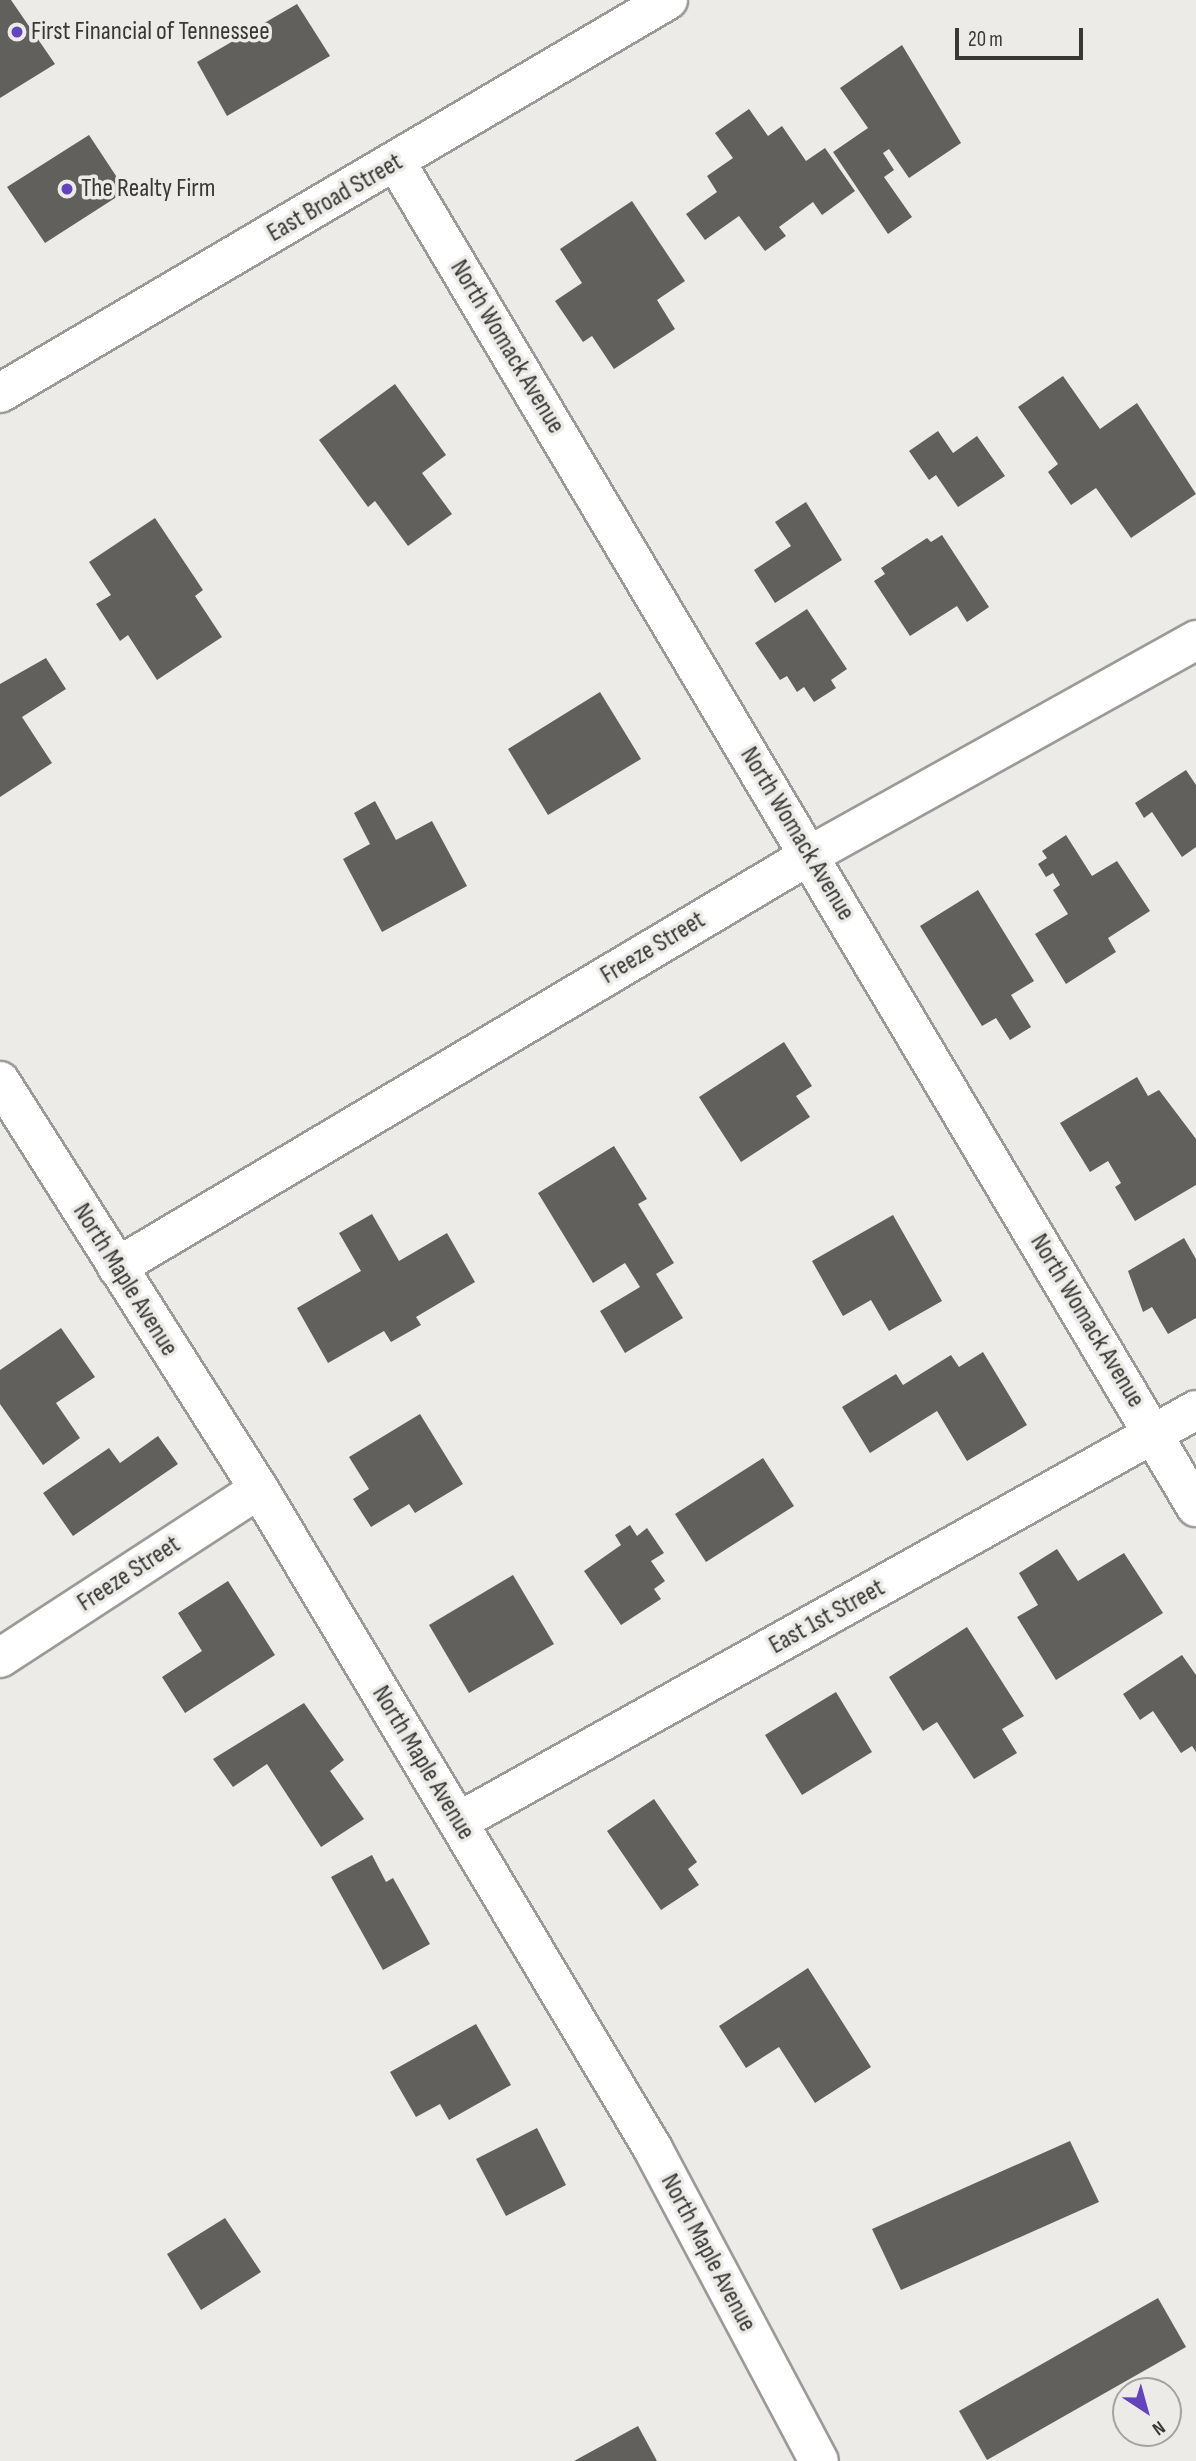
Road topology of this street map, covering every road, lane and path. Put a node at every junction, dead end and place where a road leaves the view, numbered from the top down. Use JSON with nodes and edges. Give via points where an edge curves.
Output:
{"nodes":[{"id":1,"x":668,"y":0,"type":"edge"},
{"id":2,"x":396,"y":162,"type":"junction"},
{"id":3,"x":0,"y":393,"type":"edge"},
{"id":4,"x":1196,"y":640,"type":"edge"},
{"id":5,"x":810,"y":855,"type":"junction"},
{"id":6,"x":0,"y":1081,"type":"edge"},
{"id":7,"x":117,"y":1267,"type":"junction"},
{"id":8,"x":1196,"y":1410,"type":"edge"},
{"id":9,"x":1154,"y":1434,"type":"junction"},
{"id":10,"x":259,"y":1489,"type":"junction"},
{"id":11,"x":1196,"y":1507,"type":"edge"},
{"id":12,"x":0,"y":1658,"type":"edge"},
{"id":13,"x":458,"y":1822,"type":"junction"},
{"id":14,"x":819,"y":2461,"type":"edge"}],
"edges":[{"from":1,"to":2,"type":"street","name":"East Broad Street"},
{"from":2,"to":3,"type":"street","name":"East Broad Street"},
{"from":2,"to":5,"type":"street","name":"North Womack Avenue"},
{"from":4,"to":5,"type":"street","name":"Freeze Street"},
{"from":5,"to":7,"type":"street","name":"Freeze Street"},
{"from":5,"to":9,"type":"street","name":"North Womack Avenue"},
{"from":6,"to":7,"type":"street","name":"North Maple Avenue"},
{"from":7,"to":10,"type":"street","name":"North Maple Avenue"},
{"from":8,"to":9,"type":"street","name":"East 1st Street"},
{"from":9,"to":11,"type":"street","name":"North Womack Avenue"},
{"from":9,"to":13,"type":"street","name":"East 1st Street"},
{"from":10,"to":12,"type":"street","name":"Freeze Street"},
{"from":10,"to":13,"type":"street","name":"North Maple Avenue"},
{"from":13,"to":14,"type":"street","name":"North Maple Avenue","via":[[653,2149]]}]}
